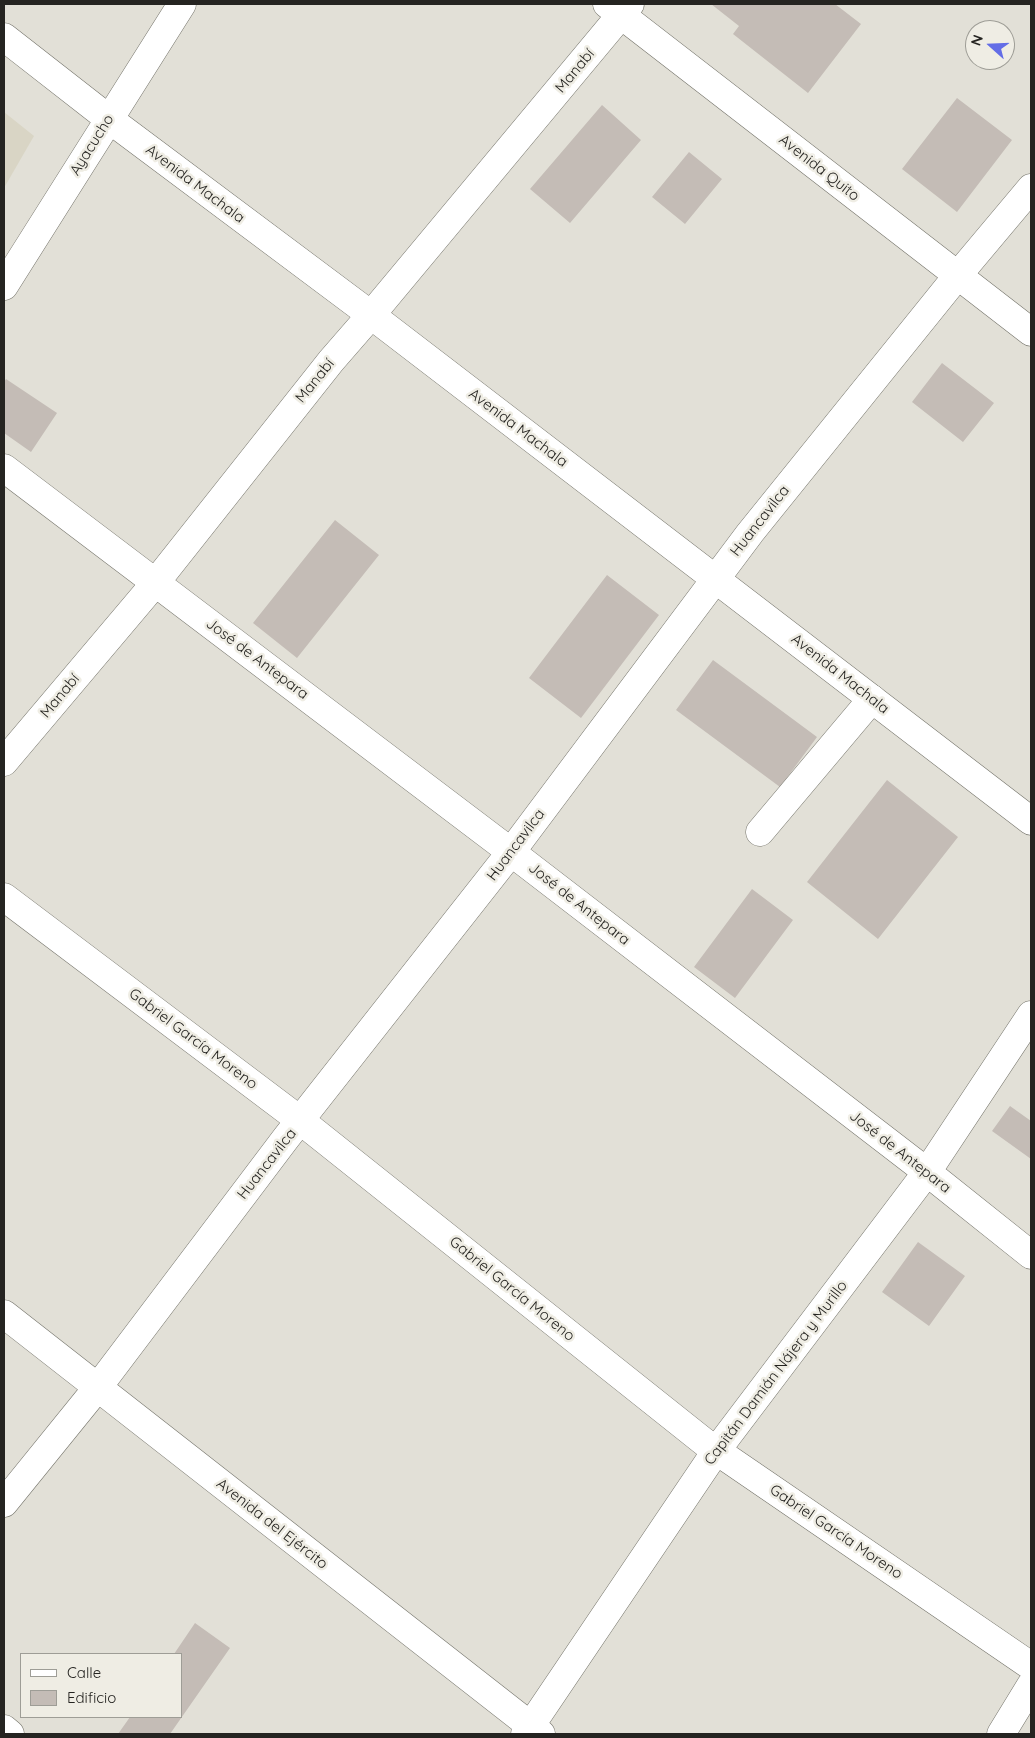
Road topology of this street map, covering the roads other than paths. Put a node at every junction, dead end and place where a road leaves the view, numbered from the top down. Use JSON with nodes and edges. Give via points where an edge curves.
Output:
{"nodes":[{"id":1,"x":182,"y":4,"type":"edge"},
{"id":2,"x":620,"y":8,"type":"edge"},
{"id":3,"x":4,"y":37,"type":"edge"},
{"id":4,"x":108,"y":119,"type":"junction"},
{"id":5,"x":1031,"y":188,"type":"edge"},
{"id":6,"x":958,"y":275,"type":"junction"},
{"id":7,"x":4,"y":286,"type":"edge"},
{"id":8,"x":371,"y":315,"type":"junction"},
{"id":9,"x":1031,"y":332,"type":"edge"},
{"id":10,"x":4,"y":468,"type":"edge"},
{"id":11,"x":716,"y":579,"type":"junction"},
{"id":12,"x":156,"y":582,"type":"junction"},
{"id":13,"x":872,"y":699,"type":"junction"},
{"id":14,"x":4,"y":762,"type":"edge"},
{"id":15,"x":1031,"y":821,"type":"edge"},
{"id":16,"x":760,"y":832,"type":"dead end"},
{"id":17,"x":511,"y":852,"type":"junction"},
{"id":18,"x":4,"y":896,"type":"edge"},
{"id":19,"x":1031,"y":1015,"type":"edge"},
{"id":20,"x":301,"y":1121,"type":"junction"},
{"id":21,"x":927,"y":1172,"type":"junction"},
{"id":22,"x":1031,"y":1255,"type":"edge"},
{"id":23,"x":4,"y":1314,"type":"edge"},
{"id":24,"x":98,"y":1387,"type":"junction"},
{"id":25,"x":716,"y":1451,"type":"junction"},
{"id":26,"x":4,"y":1503,"type":"edge"},
{"id":27,"x":1031,"y":1666,"type":"edge"},
{"id":28,"x":1031,"y":1685,"type":"edge"},
{"id":29,"x":4,"y":1729,"type":"edge"},
{"id":30,"x":532,"y":1732,"type":"edge"},
{"id":31,"x":10,"y":1734,"type":"edge"},
{"id":32,"x":1001,"y":1734,"type":"edge"}],
"edges":[{"from":1,"to":4,"type":"street","name":"Ayacucho"},
{"from":2,"to":6,"type":"street","name":"Avenida Quito"},
{"from":2,"to":8,"type":"street","name":"Manabí"},
{"from":3,"to":4,"type":"street","name":"Avenida Machala"},
{"from":4,"to":7,"type":"street","name":"Ayacucho"},
{"from":4,"to":8,"type":"street","name":"Avenida Machala"},
{"from":5,"to":6,"type":"street","name":"Huancavilca"},
{"from":6,"to":9,"type":"street","name":"Avenida Quito"},
{"from":6,"to":11,"type":"street","name":"Huancavilca"},
{"from":8,"to":11,"type":"street","name":"Avenida Machala"},
{"from":8,"to":12,"type":"street","name":"Manabí"},
{"from":10,"to":12,"type":"street","name":"José de Antepara"},
{"from":11,"to":13,"type":"street","name":"Avenida Machala"},
{"from":11,"to":17,"type":"street","name":"Huancavilca"},
{"from":12,"to":14,"type":"street","name":"Manabí"},
{"from":12,"to":17,"type":"street","name":"José de Antepara"},
{"from":13,"to":15,"type":"street","name":"Avenida Machala"},
{"from":13,"to":16,"type":"street"},
{"from":17,"to":20,"type":"street","name":"Huancavilca"},
{"from":17,"to":21,"type":"street","name":"José de Antepara"},
{"from":18,"to":20,"type":"street","name":"Gabriel García Moreno"},
{"from":19,"to":21,"type":"street","name":"Capitán Damián Nájera y Murillo"},
{"from":20,"to":24,"type":"street","name":"Huancavilca"},
{"from":20,"to":25,"type":"street","name":"Gabriel García Moreno"},
{"from":21,"to":22,"type":"street","name":"José de Antepara"},
{"from":21,"to":25,"type":"street","name":"Capitán Damián Nájera y Murillo"},
{"from":23,"to":24,"type":"street","name":"Avenida del Ejército"},
{"from":24,"to":26,"type":"street","name":"Huancavilca"},
{"from":24,"to":30,"type":"street","name":"Avenida del Ejército"},
{"from":25,"to":27,"type":"street","name":"Gabriel García Moreno"},
{"from":25,"to":30,"type":"street","name":"Capitán Damián Nájera y Murillo"},
{"from":28,"to":32,"type":"street"},
{"from":29,"to":31,"type":"street"}]}
